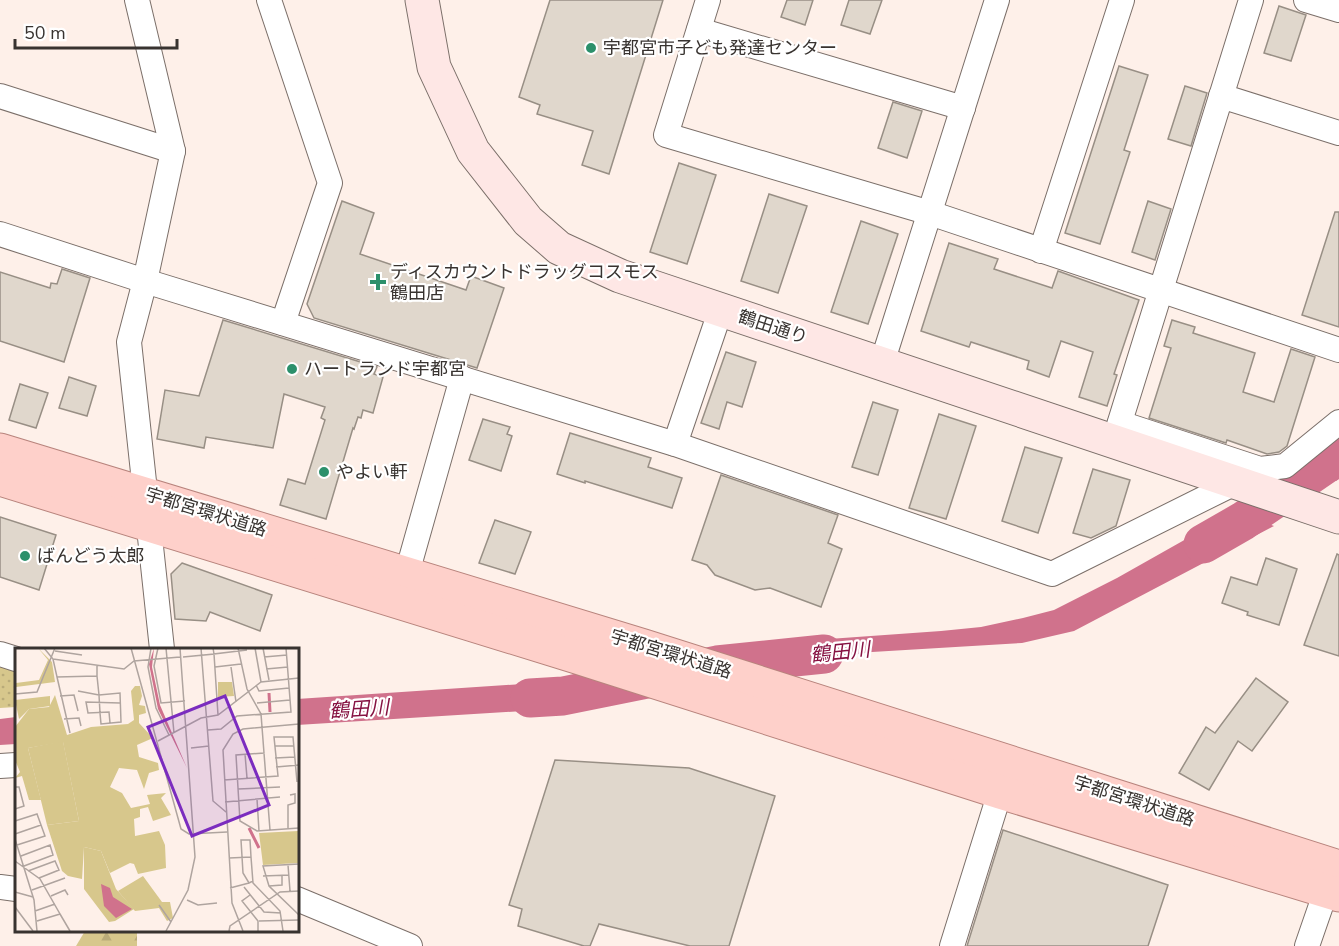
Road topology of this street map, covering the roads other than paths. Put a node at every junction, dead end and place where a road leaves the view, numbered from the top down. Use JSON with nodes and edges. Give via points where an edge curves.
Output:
{"nodes":[{"id":1,"x":137,"y":0,"type":"edge"},
{"id":2,"x":269,"y":0,"type":"edge"},
{"id":3,"x":422,"y":0,"type":"edge"},
{"id":4,"x":708,"y":0,"type":"edge"},
{"id":5,"x":997,"y":0,"type":"edge"},
{"id":6,"x":1122,"y":0,"type":"edge"},
{"id":7,"x":1251,"y":0,"type":"edge"},
{"id":8,"x":1306,"y":0,"type":"edge"},
{"id":9,"x":1339,"y":10,"type":"edge"},
{"id":10,"x":699,"y":30,"type":"junction"},
{"id":11,"x":0,"y":96,"type":"edge"},
{"id":12,"x":1221,"y":96,"type":"junction"},
{"id":13,"x":963,"y":108,"type":"junction"},
{"id":14,"x":1339,"y":133,"type":"edge"},
{"id":15,"x":173,"y":151,"type":"junction"},
{"id":16,"x":930,"y":213,"type":"junction"},
{"id":17,"x":0,"y":234,"type":"edge"},
{"id":18,"x":1041,"y":250,"type":"junction"},
{"id":19,"x":145,"y":281,"type":"junction"},
{"id":20,"x":1161,"y":291,"type":"junction"},
{"id":21,"x":721,"y":309,"type":"junction"},
{"id":22,"x":283,"y":322,"type":"junction"},
{"id":23,"x":1339,"y":350,"type":"edge"},
{"id":24,"x":882,"y":363,"type":"junction"},
{"id":25,"x":462,"y":378,"type":"junction"},
{"id":26,"x":1339,"y":422,"type":"edge"},
{"id":27,"x":1117,"y":432,"type":"junction"},
{"id":28,"x":675,"y":444,"type":"junction"},
{"id":29,"x":0,"y":450,"type":"edge"},
{"id":30,"x":0,"y":479,"type":"edge"},
{"id":31,"x":1250,"y":487,"type":"junction"},
{"id":32,"x":145,"y":494,"type":"junction"},
{"id":33,"x":1327,"y":513,"type":"edge"},
{"id":34,"x":149,"y":526,"type":"junction"},
{"id":35,"x":406,"y":573,"type":"junction"},
{"id":36,"x":162,"y":648,"type":"edge"},
{"id":37,"x":0,"y":654,"type":"edge"},
{"id":38,"x":15,"y":659,"type":"edge"},
{"id":39,"x":15,"y":765,"type":"edge"},
{"id":40,"x":0,"y":766,"type":"edge"},
{"id":41,"x":1000,"y":792,"type":"junction"},
{"id":42,"x":1336,"y":874,"type":"edge"},
{"id":43,"x":0,"y":887,"type":"edge"},
{"id":44,"x":15,"y":889,"type":"edge"},
{"id":45,"x":298,"y":899,"type":"edge"},
{"id":46,"x":410,"y":946,"type":"edge"},
{"id":47,"x":952,"y":946,"type":"edge"},
{"id":48,"x":1307,"y":946,"type":"edge"}],
"edges":[{"from":1,"to":15,"type":"street"},
{"from":2,"to":22,"type":"street","via":[[330,183]]},
{"from":3,"to":21,"type":"street","name":"鶴田通り","via":[[434,67],[473,152],[528,221],[559,248],[620,276]]},
{"from":4,"to":10,"type":"street"},
{"from":5,"to":13,"type":"street"},
{"from":6,"to":18,"type":"street"},
{"from":7,"to":12,"type":"street"},
{"from":8,"to":9,"type":"street"},
{"from":10,"to":13,"type":"street"},
{"from":10,"to":16,"type":"street","via":[[666,135]]},
{"from":11,"to":15,"type":"street"},
{"from":12,"to":14,"type":"street"},
{"from":12,"to":20,"type":"street"},
{"from":13,"to":16,"type":"street"},
{"from":15,"to":19,"type":"street"},
{"from":16,"to":18,"type":"street"},
{"from":16,"to":24,"type":"street"},
{"from":17,"to":19,"type":"street"},
{"from":18,"to":20,"type":"street"},
{"from":19,"to":22,"type":"street"},
{"from":19,"to":32,"type":"street","via":[[129,342]]},
{"from":20,"to":23,"type":"street"},
{"from":20,"to":27,"type":"street"},
{"from":21,"to":24,"type":"street","name":"鶴田通り"},
{"from":21,"to":28,"type":"street"},
{"from":22,"to":25,"type":"street"},
{"from":24,"to":27,"type":"street","name":"鶴田通り"},
{"from":25,"to":28,"type":"street"},
{"from":25,"to":35,"type":"street"},
{"from":26,"to":27,"type":"street","via":[[1285,466],[1260,469]]},
{"from":27,"to":31,"type":"street","name":"鶴田通り"},
{"from":28,"to":31,"type":"street","via":[[1052,574]]},
{"from":29,"to":32,"type":"main road","name":"宇都宮環状道路"},
{"from":30,"to":34,"type":"main road","name":"宇都宮環状道路"},
{"from":31,"to":33,"type":"street","name":"鶴田通り"},
{"from":32,"to":34,"type":"street"},
{"from":32,"to":35,"type":"main road","name":"宇都宮環状道路"},
{"from":34,"to":36,"type":"street"},
{"from":34,"to":41,"type":"main road","name":"宇都宮環状道路"},
{"from":35,"to":42,"type":"main road","name":"宇都宮環状道路","via":[[770,685]]},
{"from":37,"to":38,"type":"street"},
{"from":39,"to":40,"type":"street"},
{"from":41,"to":42,"type":"main road","name":"宇都宮環状道路"},
{"from":41,"to":47,"type":"street"},
{"from":42,"to":48,"type":"street"},
{"from":43,"to":44,"type":"street"},
{"from":45,"to":46,"type":"street"}]}
